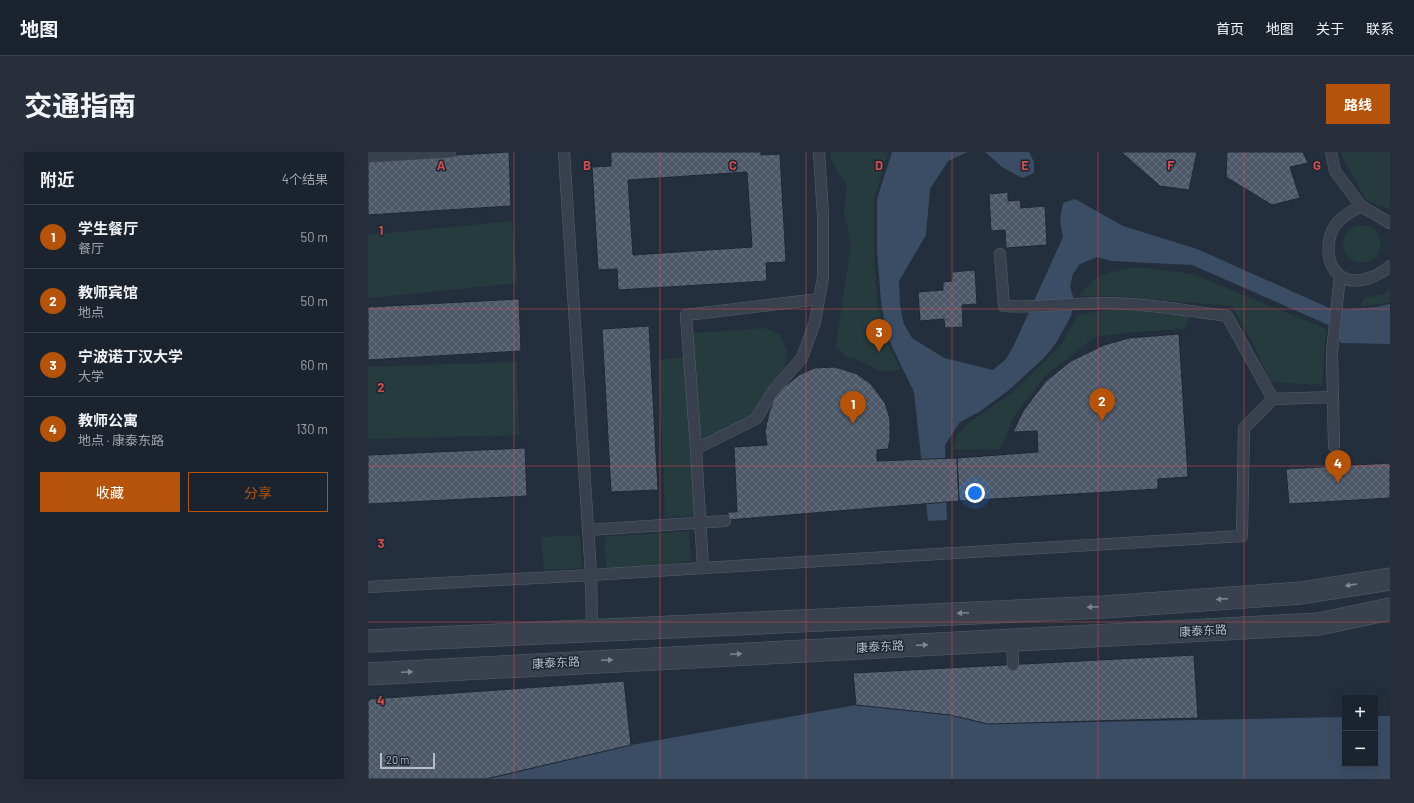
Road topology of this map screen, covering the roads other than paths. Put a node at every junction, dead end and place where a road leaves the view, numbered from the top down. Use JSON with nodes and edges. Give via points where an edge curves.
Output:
{"nodes":[{"id":1,"x":450,"y":152,"type":"edge"},
{"id":2,"x":564,"y":152,"type":"edge"},
{"id":3,"x":819,"y":152,"type":"edge"},
{"id":4,"x":1331,"y":152,"type":"edge"},
{"id":5,"x":368,"y":157,"type":"edge"},
{"id":6,"x":1360,"y":206,"type":"junction"},
{"id":7,"x":1390,"y":223,"type":"edge"},
{"id":8,"x":1000,"y":254,"type":"dead end"},
{"id":9,"x":1390,"y":266,"type":"edge"},
{"id":10,"x":1340,"y":275,"type":"junction"},
{"id":11,"x":819,"y":299,"type":"junction"},
{"id":12,"x":1333,"y":397,"type":"junction"},
{"id":13,"x":1273,"y":399,"type":"junction"},
{"id":14,"x":1334,"y":446,"type":"dead end"},
{"id":15,"x":696,"y":449,"type":"junction"},
{"id":16,"x":725,"y":521,"type":"dead end"},
{"id":17,"x":700,"y":523,"type":"junction"},
{"id":18,"x":588,"y":530,"type":"junction"},
{"id":19,"x":703,"y":568,"type":"junction"},
{"id":20,"x":591,"y":575,"type":"junction"},
{"id":21,"x":1390,"y":579,"type":"edge"},
{"id":22,"x":368,"y":587,"type":"edge"},
{"id":23,"x":1390,"y":609,"type":"edge"},
{"id":24,"x":592,"y":630,"type":"junction"},
{"id":25,"x":368,"y":641,"type":"edge"},
{"id":26,"x":1012,"y":641,"type":"junction"},
{"id":27,"x":1013,"y":665,"type":"dead end"},
{"id":28,"x":368,"y":674,"type":"edge"}],
"edges":[{"from":1,"to":5,"type":"lane"},
{"from":2,"to":18,"type":"lane"},
{"from":3,"to":11,"type":"lane","via":[[823,254],[823,277]]},
{"from":4,"to":6,"type":"lane","via":[[1335,171]]},
{"from":6,"to":7,"type":"lane"},
{"from":6,"to":10,"type":"lane","via":[[1337,223],[1329,236],[1328,254]]},
{"from":8,"to":13,"type":"lane","via":[[1004,306],[1106,303],[1227,316]]},
{"from":9,"to":10,"type":"lane","via":[[1366,279],[1357,280]]},
{"from":10,"to":12,"type":"lane","via":[[1332,352]]},
{"from":11,"to":15,"type":"lane","via":[[815,322],[802,358],[773,391],[756,419]]},
{"from":11,"to":15,"type":"lane","via":[[686,315]]},
{"from":12,"to":13,"type":"lane"},
{"from":12,"to":14,"type":"lane"},
{"from":13,"to":19,"type":"lane","via":[[1244,428],[1242,536]]},
{"from":15,"to":17,"type":"lane"},
{"from":16,"to":17,"type":"lane"},
{"from":17,"to":18,"type":"lane"},
{"from":17,"to":19,"type":"lane"},
{"from":18,"to":20,"type":"lane"},
{"from":19,"to":20,"type":"lane"},
{"from":20,"to":22,"type":"lane"},
{"from":20,"to":24,"type":"lane"},
{"from":21,"to":24,"type":"street","one_way":true,"via":[[1301,593],[1104,607]]},
{"from":23,"to":26,"type":"street","name":"康泰东路","via":[[1319,624]]},
{"from":24,"to":25,"type":"street"},
{"from":26,"to":27,"type":"lane"},
{"from":28,"to":26,"type":"street","name":"康泰东路","one_way":true}]}
